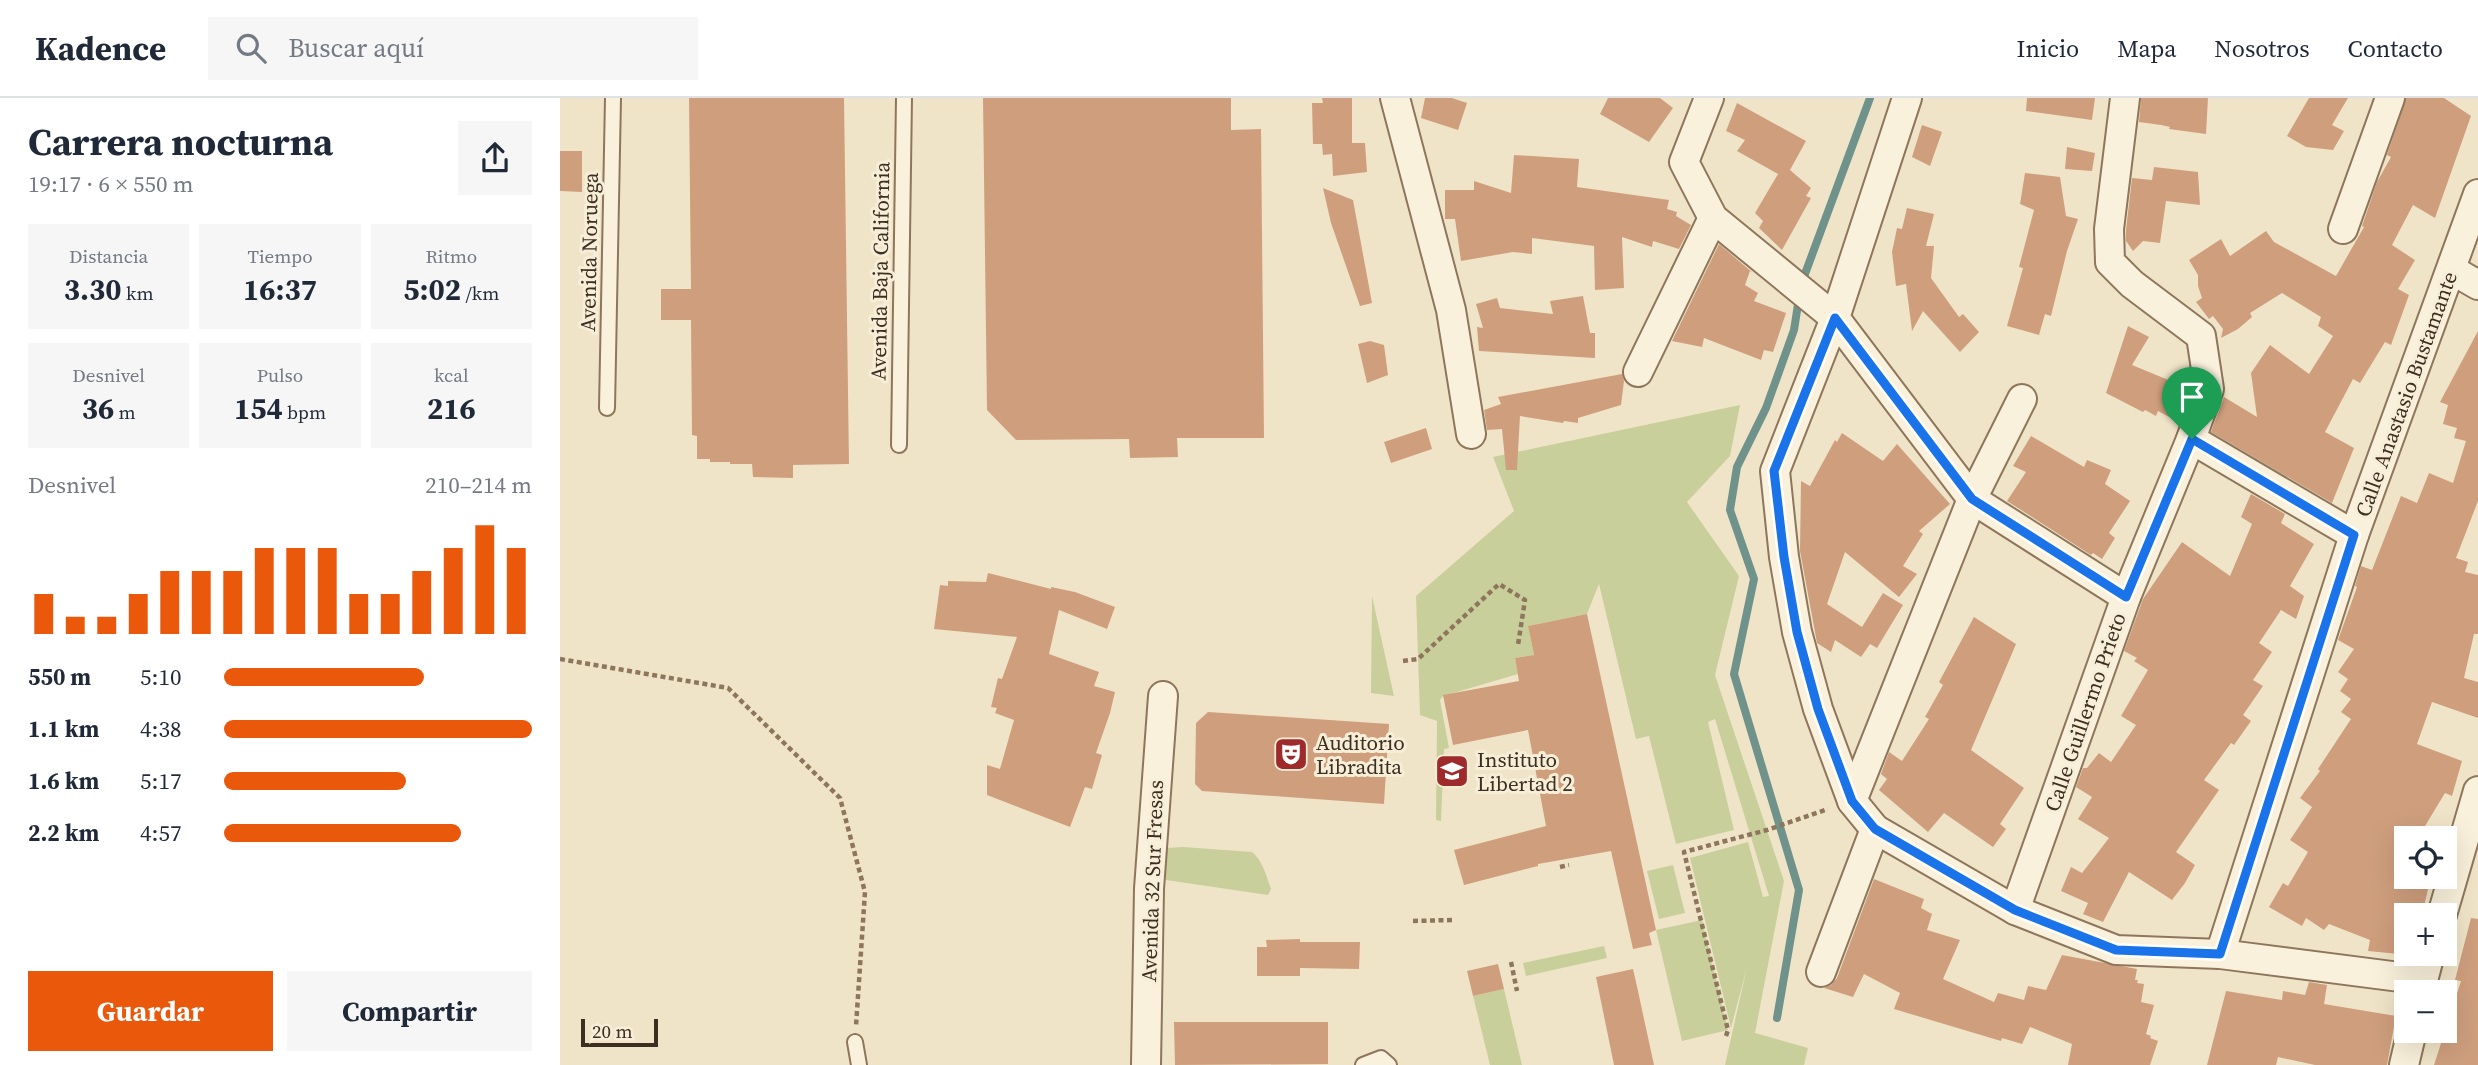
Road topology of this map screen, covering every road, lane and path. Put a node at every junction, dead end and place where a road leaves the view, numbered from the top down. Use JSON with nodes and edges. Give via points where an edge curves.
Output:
{"nodes":[{"id":1,"x":613,"y":98,"type":"edge"},
{"id":2,"x":904,"y":98,"type":"edge"},
{"id":3,"x":1395,"y":98,"type":"edge"},
{"id":4,"x":1709,"y":98,"type":"edge"},
{"id":5,"x":1907,"y":98,"type":"edge"},
{"id":6,"x":2125,"y":98,"type":"edge"},
{"id":7,"x":2390,"y":98,"type":"edge"},
{"id":8,"x":2478,"y":194,"type":"edge"},
{"id":9,"x":1713,"y":218,"type":"junction"},
{"id":10,"x":2343,"y":229,"type":"dead end"},
{"id":11,"x":2452,"y":270,"type":"junction"},
{"id":12,"x":2478,"y":285,"type":"edge"},
{"id":13,"x":1835,"y":318,"type":"junction"},
{"id":14,"x":1638,"y":372,"type":"dead end"},
{"id":15,"x":2022,"y":399,"type":"dead end"},
{"id":16,"x":607,"y":408,"type":"dead end"},
{"id":17,"x":1471,"y":434,"type":"dead end"},
{"id":18,"x":2192,"y":439,"type":"junction"},
{"id":19,"x":899,"y":445,"type":"dead end"},
{"id":20,"x":1972,"y":499,"type":"junction"},
{"id":21,"x":2354,"y":535,"type":"junction"},
{"id":22,"x":2126,"y":597,"type":"junction"},
{"id":23,"x":1518,"y":645,"type":"dead end"},
{"id":24,"x":560,"y":659,"type":"edge"},
{"id":25,"x":1403,"y":661,"type":"dead end"},
{"id":26,"x":1163,"y":696,"type":"dead end"},
{"id":27,"x":2478,"y":791,"type":"edge"},
{"id":28,"x":1852,"y":801,"type":"junction"},
{"id":29,"x":1816,"y":813,"type":"dead end"},
{"id":30,"x":1875,"y":829,"type":"junction"},
{"id":31,"x":1569,"y":865,"type":"dead end"},
{"id":32,"x":1560,"y":867,"type":"dead end"},
{"id":33,"x":2445,"y":903,"type":"edge"},
{"id":34,"x":2015,"y":910,"type":"junction"},
{"id":35,"x":1452,"y":920,"type":"dead end"},
{"id":36,"x":1413,"y":921,"type":"dead end"},
{"id":37,"x":2220,"y":954,"type":"junction"},
{"id":38,"x":1511,"y":962,"type":"dead end"},
{"id":39,"x":1821,"y":972,"type":"dead end"},
{"id":40,"x":2424,"y":975,"type":"edge"},
{"id":41,"x":1517,"y":990,"type":"dead end"},
{"id":42,"x":1726,"y":1035,"type":"dead end"},
{"id":43,"x":855,"y":1042,"type":"joint"},
{"id":44,"x":2409,"y":1043,"type":"edge"},
{"id":45,"x":859,"y":1065,"type":"edge"},
{"id":46,"x":1146,"y":1065,"type":"edge"},
{"id":47,"x":1363,"y":1065,"type":"edge"},
{"id":48,"x":1389,"y":1065,"type":"edge"},
{"id":49,"x":2404,"y":1065,"type":"edge"}],
"edges":[{"from":1,"to":16,"type":"lane","name":"Avenida Noruega"},
{"from":2,"to":19,"type":"lane","name":"Avenida Baja California"},
{"from":3,"to":17,"type":"street","via":[[1451,310]]},
{"from":4,"to":9,"type":"street","via":[[1684,162]]},
{"from":5,"to":13,"type":"street"},
{"from":6,"to":18,"type":"street","name":"Calle Guillermo Prieto","via":[[2109,229],[2110,262],[2201,336],[2208,389]]},
{"from":7,"to":10,"type":"street"},
{"from":8,"to":11,"type":"street","name":"Calle Anastasio Bustamante"},
{"from":9,"to":13,"type":"street"},
{"from":9,"to":14,"type":"street"},
{"from":11,"to":12,"type":"street"},
{"from":11,"to":21,"type":"street","name":"Calle Anastasio Bustamante"},
{"from":13,"to":20,"type":"street"},
{"from":13,"to":28,"type":"street","via":[[1774,471],[1797,632],[1818,709]]},
{"from":15,"to":20,"type":"street"},
{"from":18,"to":21,"type":"street"},
{"from":18,"to":22,"type":"street","name":"Calle Guillermo Prieto"},
{"from":20,"to":22,"type":"street"},
{"from":20,"to":28,"type":"street"},
{"from":21,"to":37,"type":"street","name":"Calle Anastasio Bustamante"},
{"from":22,"to":34,"type":"street","name":"Calle Guillermo Prieto"},
{"from":23,"to":25,"type":"path","via":[[1525,600],[1499,584],[1418,659]]},
{"from":24,"to":43,"type":"path","via":[[728,688],[840,799],[865,892]]},
{"from":26,"to":46,"type":"street","name":"Avenida 32 Sur Fresas","via":[[1150,855]]},
{"from":27,"to":33,"type":"street"},
{"from":28,"to":30,"type":"street"},
{"from":29,"to":42,"type":"path","via":[[1685,852]]},
{"from":30,"to":34,"type":"street"},
{"from":30,"to":39,"type":"street"},
{"from":31,"to":32,"type":"path"},
{"from":34,"to":37,"type":"street","via":[[2116,950]]},
{"from":35,"to":36,"type":"path"},
{"from":37,"to":40,"type":"street"},
{"from":38,"to":41,"type":"path"},
{"from":43,"to":45,"type":"lane"},
{"from":44,"to":49,"type":"street"},
{"from":47,"to":48,"type":"lane","via":[[1381,1058]]}]}
